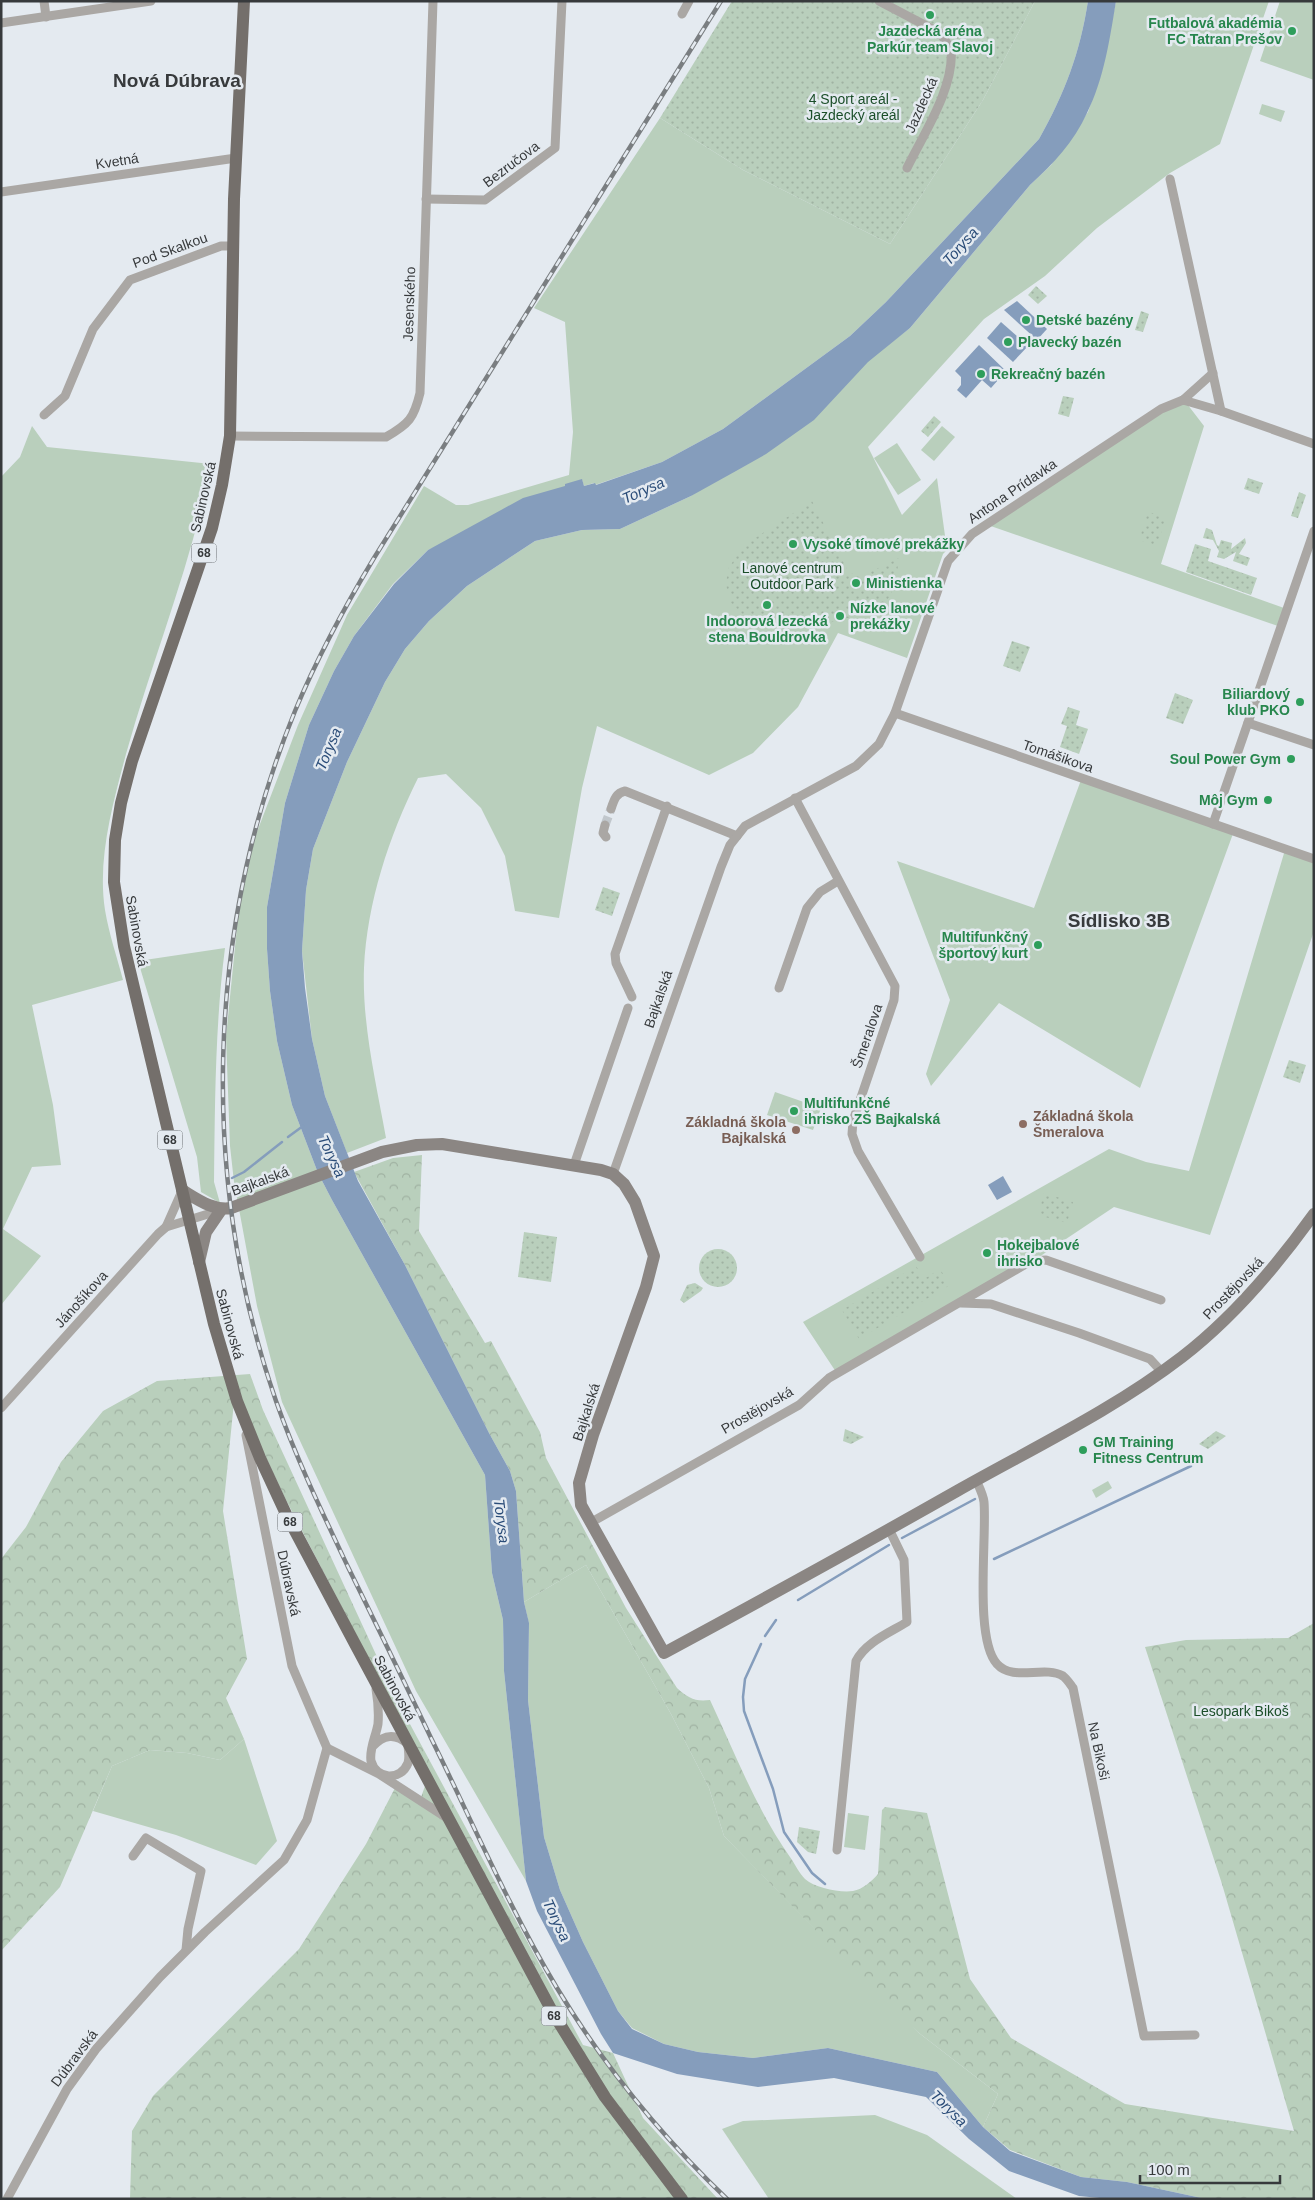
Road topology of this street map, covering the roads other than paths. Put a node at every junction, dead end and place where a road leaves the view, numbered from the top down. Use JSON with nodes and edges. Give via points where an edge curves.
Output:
{"nodes":[{"id":1,"x":44,"y":1,"type":"edge"},
{"id":2,"x":151,"y":1,"type":"edge"},
{"id":3,"x":244,"y":1,"type":"edge"},
{"id":4,"x":432,"y":1,"type":"edge"},
{"id":5,"x":562,"y":1,"type":"edge"},
{"id":6,"x":690,"y":1,"type":"edge"},
{"id":7,"x":879,"y":1,"type":"edge"},
{"id":8,"x":682,"y":14,"type":"dead end"},
{"id":9,"x":46,"y":16,"type":"junction"},
{"id":10,"x":1,"y":23,"type":"edge"},
{"id":11,"x":236,"y":158,"type":"junction"},
{"id":12,"x":907,"y":168,"type":"dead end"},
{"id":13,"x":1170,"y":179,"type":"dead end"},
{"id":14,"x":1,"y":192,"type":"edge"},
{"id":15,"x":426,"y":199,"type":"junction"},
{"id":16,"x":232,"y":246,"type":"junction"},
{"id":17,"x":1213,"y":373,"type":"junction"},
{"id":18,"x":1183,"y":400,"type":"junction"},
{"id":19,"x":1221,"y":411,"type":"junction"},
{"id":20,"x":44,"y":415,"type":"dead end"},
{"id":21,"x":230,"y":436,"type":"junction"},
{"id":22,"x":1314,"y":444,"type":"edge"},
{"id":23,"x":1314,"y":531,"type":"edge"},
{"id":24,"x":895,"y":714,"type":"junction"},
{"id":25,"x":1248,"y":723,"type":"junction"},
{"id":26,"x":1314,"y":745,"type":"edge"},
{"id":27,"x":795,"y":798,"type":"junction"},
{"id":28,"x":668,"y":806,"type":"junction"},
{"id":29,"x":611,"y":809,"type":"tunnel mouth"},
{"id":30,"x":1213,"y":824,"type":"junction"},
{"id":31,"x":605,"y":825,"type":"tunnel mouth"},
{"id":32,"x":737,"y":836,"type":"junction"},
{"id":33,"x":606,"y":837,"type":"dead end"},
{"id":34,"x":1314,"y":859,"type":"edge"},
{"id":35,"x":838,"y":881,"type":"junction"},
{"id":36,"x":780,"y":988,"type":"dead end"},
{"id":37,"x":632,"y":997,"type":"dead end"},
{"id":38,"x":628,"y":1008,"type":"dead end"},
{"id":39,"x":574,"y":1165,"type":"junction"},
{"id":40,"x":613,"y":1174,"type":"junction"},
{"id":41,"x":182,"y":1190,"type":"junction"},
{"id":42,"x":221,"y":1210,"type":"junction"},
{"id":43,"x":1314,"y":1214,"type":"edge"},
{"id":44,"x":190,"y":1220,"type":"junction"},
{"id":45,"x":166,"y":1227,"type":"junction"},
{"id":46,"x":920,"y":1257,"type":"dead end"},
{"id":47,"x":199,"y":1262,"type":"junction"},
{"id":48,"x":990,"y":1285,"type":"junction"},
{"id":49,"x":1161,"y":1300,"type":"dead end"},
{"id":50,"x":960,"y":1303,"type":"junction"},
{"id":51,"x":991,"y":1304,"type":"junction"},
{"id":52,"x":1161,"y":1371,"type":"junction"},
{"id":53,"x":1,"y":1408,"type":"edge"},
{"id":54,"x":243,"y":1418,"type":"junction"},
{"id":55,"x":976,"y":1480,"type":"junction"},
{"id":56,"x":590,"y":1523,"type":"junction"},
{"id":57,"x":888,"y":1529,"type":"junction"},
{"id":58,"x":664,"y":1653,"type":"joint"},
{"id":59,"x":375,"y":1682,"type":"junction"},
{"id":60,"x":408,"y":1744,"type":"junction"},
{"id":61,"x":327,"y":1748,"type":"junction"},
{"id":62,"x":372,"y":1749,"type":"junction"},
{"id":63,"x":356,"y":1761,"type":"junction"},
{"id":64,"x":379,"y":1774,"type":"junction"},
{"id":65,"x":449,"y":1819,"type":"junction"},
{"id":66,"x":837,"y":1850,"type":"dead end"},
{"id":67,"x":133,"y":1856,"type":"dead end"},
{"id":68,"x":186,"y":1950,"type":"junction"},
{"id":69,"x":1195,"y":2035,"type":"dead end"},
{"id":70,"x":7,"y":2199,"type":"edge"},
{"id":71,"x":682,"y":2199,"type":"edge"}],
"edges":[{"from":1,"to":9,"type":"street"},
{"from":2,"to":9,"type":"street"},
{"from":3,"to":11,"type":"main road","name":"Sabinovská","number":"68"},
{"from":4,"to":15,"type":"street","name":"Jesenského"},
{"from":5,"to":15,"type":"street","name":"Bezručova","via":[[555,148],[485,200]]},
{"from":6,"to":8,"type":"street"},
{"from":7,"to":12,"type":"street","name":"Jazdecká","via":[[940,33],[951,49],[949,76]]},
{"from":9,"to":10,"type":"street"},
{"from":11,"to":14,"type":"street","name":"Kvetná"},
{"from":11,"to":16,"type":"main road","name":"Sabinovská","number":"68"},
{"from":13,"to":17,"type":"street"},
{"from":15,"to":21,"type":"street","name":"Jesenského","via":[[420,392],[415,412],[405,426],[386,437]]},
{"from":16,"to":20,"type":"street","name":"Pod Skalkou","via":[[221,246],[130,280],[93,329],[65,396]]},
{"from":16,"to":21,"type":"main road","name":"Sabinovská","number":"68"},
{"from":17,"to":18,"type":"street","name":"Antona Prídavka"},
{"from":17,"to":19,"type":"street"},
{"from":18,"to":19,"type":"street"},
{"from":18,"to":24,"type":"street","name":"Antona Prídavka","via":[[1161,409],[972,534],[948,561]]},
{"from":19,"to":22,"type":"street"},
{"from":21,"to":41,"type":"main road","name":"Sabinovská","number":"68","via":[[212,528],[128,775],[114,852],[115,893],[124,946]]},
{"from":23,"to":25,"type":"street"},
{"from":24,"to":27,"type":"street","name":"Bajkalská","via":[[879,744],[856,766]]},
{"from":24,"to":30,"type":"street","name":"Tomášikova"},
{"from":25,"to":26,"type":"street"},
{"from":25,"to":30,"type":"street"},
{"from":27,"to":32,"type":"street","name":"Bajkalská","via":[[745,826]]},
{"from":27,"to":35,"type":"street","name":"Šmeralova"},
{"from":28,"to":29,"type":"street","via":[[626,791],[616,796]]},
{"from":28,"to":32,"type":"street"},
{"from":28,"to":37,"type":"street","name":"Bajkalská","via":[[615,954]]},
{"from":30,"to":34,"type":"street","name":"Tomášikova"},
{"from":31,"to":33,"type":"street","via":[[603,833]]},
{"from":32,"to":40,"type":"street","name":"Bajkalská","via":[[724,858]]},
{"from":35,"to":36,"type":"street","via":[[820,892],[807,908]]},
{"from":35,"to":46,"type":"street","name":"Šmeralova","via":[[895,986],[894,1000],[853,1121],[852,1134],[858,1151]]},
{"from":38,"to":39,"type":"street","name":"Bajkalská"},
{"from":39,"to":40,"type":"street","name":"Bajkalská"},
{"from":39,"to":42,"type":"street","name":"Bajkalská","via":[[442,1144],[394,1148]]},
{"from":40,"to":56,"type":"street","name":"Bajkalská","via":[[635,1202],[654,1256],[593,1435],[580,1483],[581,1504]]},
{"from":41,"to":42,"type":"street"},
{"from":41,"to":44,"type":"main road","name":"Sabinovská","number":"68"},
{"from":41,"to":45,"type":"street"},
{"from":42,"to":44,"type":"street","name":"Bajkalská"},
{"from":42,"to":47,"type":"street","via":[[206,1232]]},
{"from":43,"to":52,"type":"street","name":"Prostějovská","via":[[1271,1272],[1207,1336]]},
{"from":44,"to":45,"type":"street"},
{"from":44,"to":47,"type":"main road","name":"Sabinovská","number":"68"},
{"from":45,"to":53,"type":"street","name":"Jánošíkova"},
{"from":47,"to":54,"type":"main road","name":"Sabinovská","number":"68","via":[[222,1355]]},
{"from":48,"to":49,"type":"street","name":"Prostějovská","via":[[1031,1261],[1046,1260]]},
{"from":48,"to":50,"type":"street","name":"Prostějovská"},
{"from":48,"to":51,"type":"street"},
{"from":50,"to":51,"type":"street"},
{"from":50,"to":56,"type":"street","name":"Prostějovská","via":[[829,1378],[799,1405]]},
{"from":51,"to":52,"type":"street","via":[[1150,1359]]},
{"from":52,"to":55,"type":"street","name":"Prostějovská","via":[[1107,1407]]},
{"from":54,"to":59,"type":"main road","name":"Sabinovská","number":"68","via":[[286,1514]]},
{"from":54,"to":61,"type":"street","name":"Dúbravská","via":[[292,1666]]},
{"from":55,"to":57,"type":"street","name":"Prostějovská"},
{"from":55,"to":69,"type":"street","name":"Na Bikoši","via":[[983,1499],[983,1587],[991,1653],[997,1665],[1004,1669],[1012,1672],[1053,1672],[1065,1677],[1073,1688],[1144,2036]]},
{"from":56,"to":58,"type":"street","name":"Bajkalská"},
{"from":57,"to":58,"type":"street","name":"Prostějovská"},
{"from":57,"to":66,"type":"street","via":[[904,1560],[907,1622],[868,1646],[856,1662]]},
{"from":59,"to":60,"type":"main road","name":"Sabinovská","number":"68"},
{"from":59,"to":62,"type":"street","via":[[379,1706]]},
{"from":60,"to":62,"type":"street","via":[[394,1736],[378,1740]]},
{"from":60,"to":64,"type":"street","via":[[408,1762],[404,1770],[388,1777]]},
{"from":60,"to":65,"type":"main road","name":"Sabinovská","number":"68"},
{"from":61,"to":63,"type":"street"},
{"from":61,"to":68,"type":"street","name":"Dúbravská","via":[[307,1820],[284,1860]]},
{"from":62,"to":63,"type":"street","via":[[367,1758]]},
{"from":62,"to":64,"type":"street","via":[[373,1767]]},
{"from":63,"to":64,"type":"street"},
{"from":64,"to":65,"type":"street"},
{"from":65,"to":71,"type":"main road","number":"68","via":[[572,2046],[605,2097]]},
{"from":67,"to":68,"type":"street","via":[[146,1838],[201,1871]]},
{"from":68,"to":70,"type":"street","name":"Dúbravská","via":[[96,2049],[67,2089]]}]}
